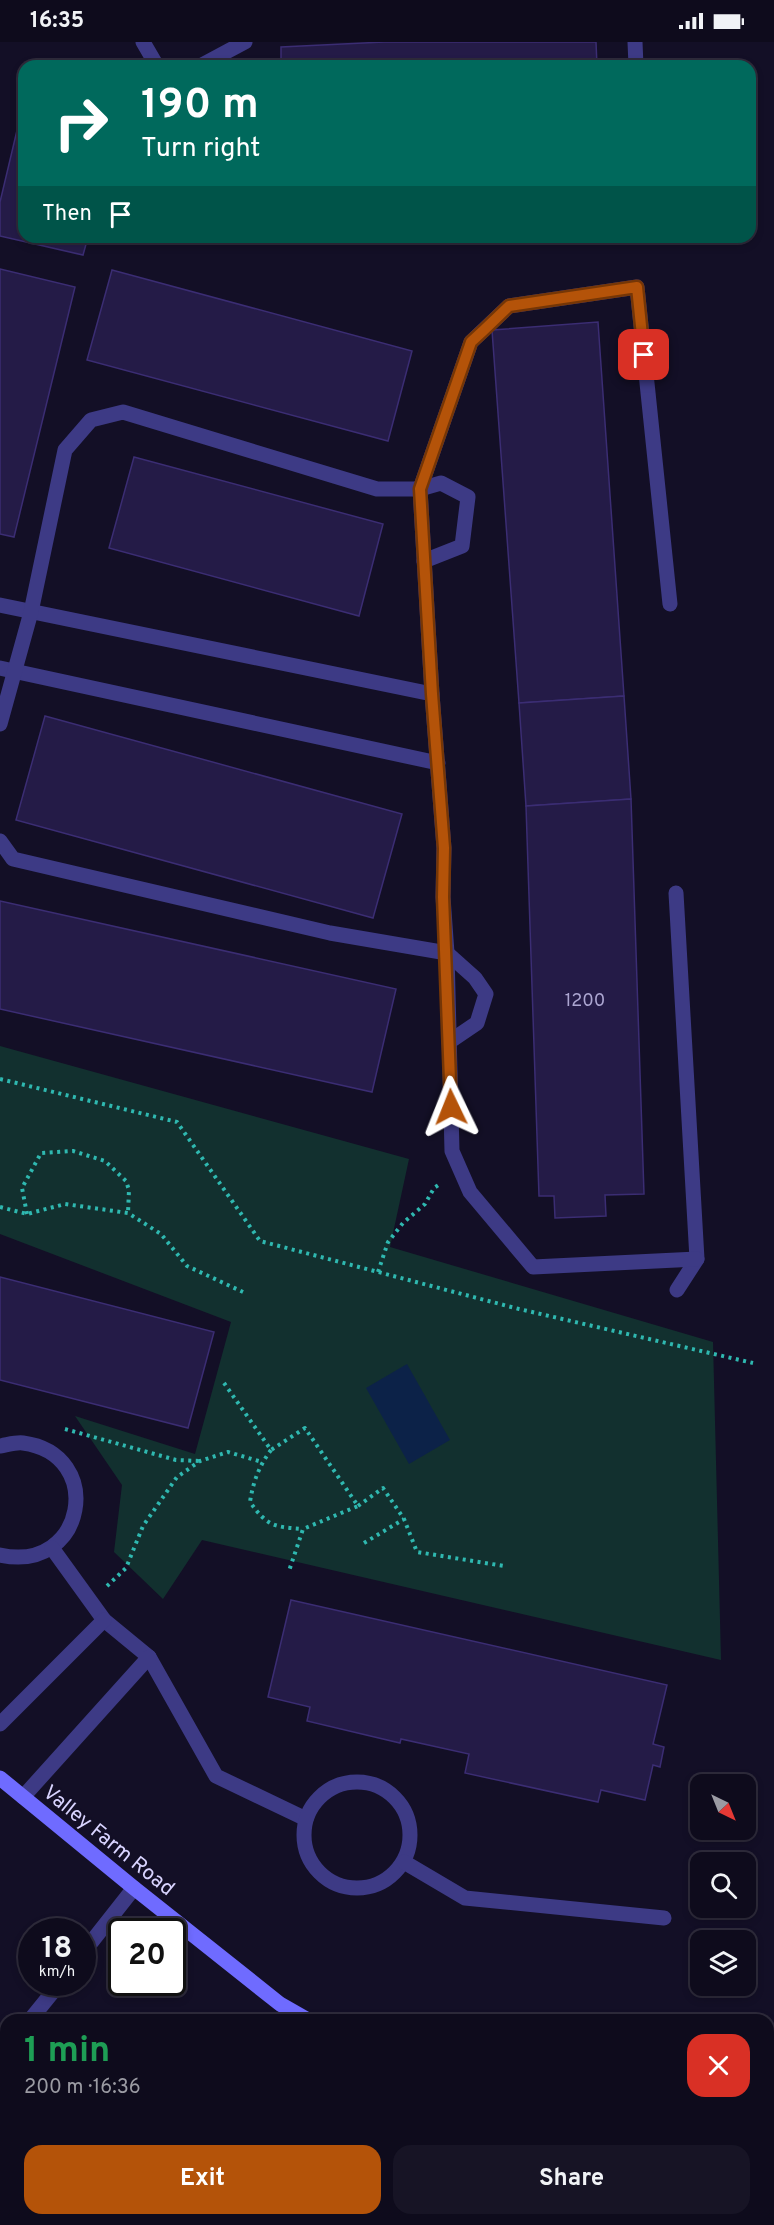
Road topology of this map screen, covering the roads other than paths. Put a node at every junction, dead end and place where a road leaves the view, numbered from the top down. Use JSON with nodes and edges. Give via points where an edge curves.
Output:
{"nodes":[{"id":1,"x":143,"y":42,"type":"edge"},
{"id":2,"x":245,"y":42,"type":"edge"},
{"id":3,"x":634,"y":42,"type":"edge"},
{"id":4,"x":154,"y":60,"type":"edge"},
{"id":5,"x":211,"y":60,"type":"edge"},
{"id":6,"x":636,"y":60,"type":"edge"},
{"id":7,"x":420,"y":489,"type":"junction"},
{"id":8,"x":424,"y":561,"type":"junction"},
{"id":9,"x":670,"y":604,"type":"dead end"},
{"id":10,"x":0,"y":605,"type":"edge"},
{"id":11,"x":32,"y":612,"type":"junction"},
{"id":12,"x":7,"y":670,"type":"edge"},
{"id":13,"x":432,"y":694,"type":"junction"},
{"id":14,"x":0,"y":724,"type":"edge"},
{"id":15,"x":438,"y":763,"type":"junction"},
{"id":16,"x":0,"y":841,"type":"edge"},
{"id":17,"x":676,"y":893,"type":"dead end"},
{"id":18,"x":447,"y":953,"type":"junction"},
{"id":19,"x":449,"y":1042,"type":"junction"},
{"id":20,"x":697,"y":1259,"type":"junction"},
{"id":21,"x":677,"y":1290,"type":"dead end"},
{"id":22,"x":0,"y":1446,"type":"edge"},
{"id":23,"x":52,"y":1548,"type":"junction"},
{"id":24,"x":0,"y":1555,"type":"edge"},
{"id":25,"x":104,"y":1620,"type":"junction"},
{"id":26,"x":149,"y":1657,"type":"junction"},
{"id":27,"x":0,"y":1724,"type":"edge"},
{"id":28,"x":0,"y":1778,"type":"edge"},
{"id":29,"x":23,"y":1797,"type":"junction"},
{"id":30,"x":306,"y":1820,"type":"junction"},
{"id":31,"x":404,"y":1862,"type":"junction"},
{"id":32,"x":134,"y":1888,"type":"junction"},
{"id":33,"x":664,"y":1918,"type":"dead end"},
{"id":34,"x":96,"y":1936,"type":"edge"},
{"id":35,"x":49,"y":1996,"type":"edge"},
{"id":36,"x":35,"y":2014,"type":"edge"},
{"id":37,"x":298,"y":2014,"type":"edge"}],
"edges":[{"from":1,"to":4,"type":"street"},
{"from":2,"to":5,"type":"street"},
{"from":3,"to":6,"type":"street"},
{"from":7,"to":8,"type":"street"},
{"from":7,"to":8,"type":"street","via":[[441,483],[468,497],[462,546]]},
{"from":7,"to":9,"type":"street","via":[[471,342],[501,313],[509,306],[637,287]]},
{"from":7,"to":11,"type":"street","via":[[377,489],[123,412],[91,420],[65,450]]},
{"from":8,"to":13,"type":"street"},
{"from":10,"to":11,"type":"street"},
{"from":11,"to":12,"type":"street"},
{"from":11,"to":13,"type":"street"},
{"from":12,"to":14,"type":"street"},
{"from":12,"to":15,"type":"street"},
{"from":13,"to":15,"type":"street"},
{"from":15,"to":18,"type":"street"},
{"from":16,"to":18,"type":"street","via":[[13,859],[330,933]]},
{"from":17,"to":20,"type":"street"},
{"from":18,"to":19,"type":"street"},
{"from":18,"to":19,"type":"street","via":[[475,978],[486,994],[477,1023]]},
{"from":19,"to":20,"type":"street","via":[[452,1151],[470,1192],[533,1267]]},
{"from":20,"to":21,"type":"street"},
{"from":22,"to":23,"type":"street","via":[[21,1442],[43,1448],[61,1461],[73,1480],[77,1502],[71,1525]]},
{"from":23,"to":24,"type":"street","via":[[16,1559]]},
{"from":23,"to":25,"type":"street"},
{"from":25,"to":26,"type":"street"},
{"from":25,"to":27,"type":"street"},
{"from":26,"to":29,"type":"street"},
{"from":26,"to":30,"type":"street","via":[[216,1776]]},
{"from":28,"to":29,"type":"street","name":"Valley Farm Road"},
{"from":29,"to":32,"type":"street","name":"Valley Farm Road"},
{"from":30,"to":31,"type":"street","via":[[307,1854],[318,1872],[335,1884],[355,1889],[376,1886]]},
{"from":30,"to":31,"type":"street","via":[[321,1796],[339,1785],[359,1782],[380,1786],[397,1798],[408,1816],[411,1837]]},
{"from":31,"to":33,"type":"street","via":[[465,1898]]},
{"from":32,"to":34,"type":"street"},
{"from":32,"to":37,"type":"street","name":"Valley Farm Road"},
{"from":35,"to":36,"type":"street"}]}
